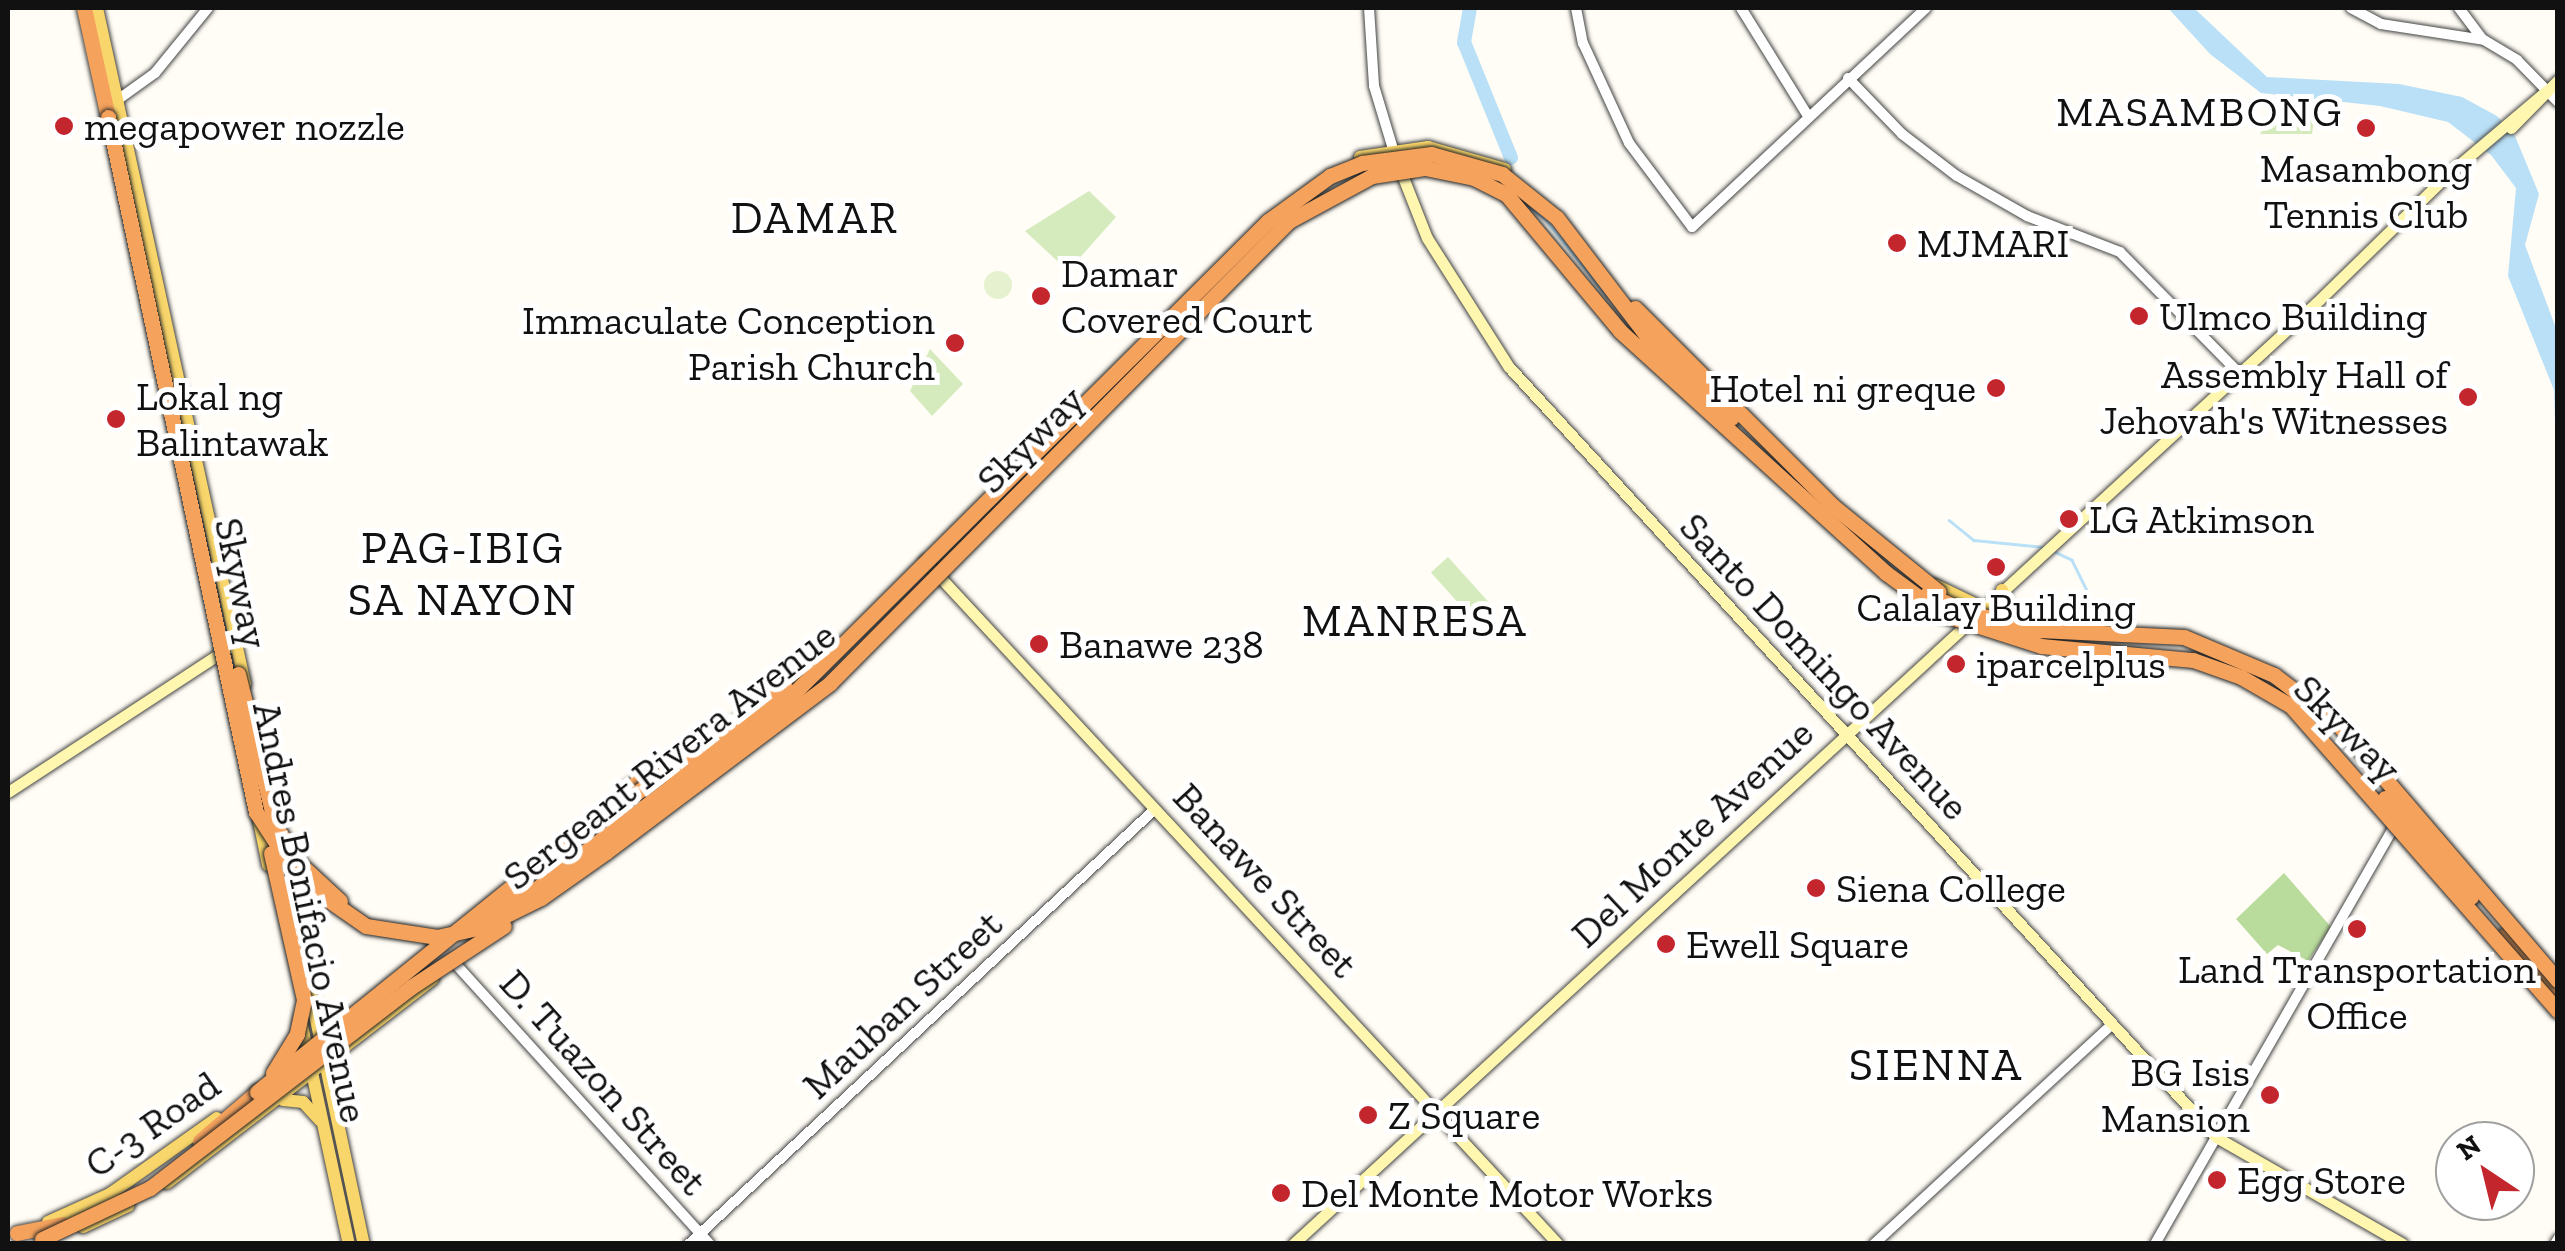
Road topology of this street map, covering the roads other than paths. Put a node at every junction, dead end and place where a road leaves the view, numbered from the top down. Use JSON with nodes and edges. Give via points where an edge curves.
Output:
{"nodes":[{"id":1,"x":82,"y":8,"type":"edge"},
{"id":2,"x":96,"y":8,"type":"edge"},
{"id":3,"x":208,"y":8,"type":"edge"},
{"id":4,"x":1368,"y":8,"type":"edge"},
{"id":5,"x":1576,"y":8,"type":"edge"},
{"id":6,"x":1740,"y":8,"type":"edge"},
{"id":7,"x":1926,"y":8,"type":"edge"},
{"id":8,"x":2352,"y":8,"type":"edge"},
{"id":9,"x":2459,"y":8,"type":"edge"},
{"id":10,"x":2484,"y":40,"type":"junction"},
{"id":11,"x":1848,"y":78,"type":"junction"},
{"id":12,"x":2558,"y":80,"type":"edge"},
{"id":13,"x":2546,"y":90,"type":"junction"},
{"id":14,"x":116,"y":101,"type":"junction"},
{"id":15,"x":2558,"y":102,"type":"edge"},
{"id":16,"x":1808,"y":116,"type":"junction"},
{"id":17,"x":1392,"y":149,"type":"junction"},
{"id":18,"x":1402,"y":175,"type":"junction"},
{"id":19,"x":1592,"y":266,"type":"junction"},
{"id":20,"x":1661,"y":357,"type":"junction"},
{"id":21,"x":2238,"y":373,"type":"junction"},
{"id":22,"x":925,"y":561,"type":"junction"},
{"id":23,"x":936,"y":573,"type":"junction"},
{"id":24,"x":2002,"y":590,"type":"junction"},
{"id":25,"x":1973,"y":615,"type":"junction"},
{"id":26,"x":2009,"y":621,"type":"junction"},
{"id":27,"x":849,"y":641,"type":"junction"},
{"id":28,"x":236,"y":643,"type":"junction"},
{"id":29,"x":222,"y":652,"type":"junction"},
{"id":30,"x":833,"y":654,"type":"junction"},
{"id":31,"x":1846,"y":735,"type":"junction"},
{"id":32,"x":699,"y":747,"type":"junction"},
{"id":33,"x":2348,"y":766,"type":"junction"},
{"id":34,"x":628,"y":788,"type":"dead end"},
{"id":35,"x":8,"y":792,"type":"edge"},
{"id":36,"x":2407,"y":803,"type":"junction"},
{"id":37,"x":1155,"y":809,"type":"junction"},
{"id":38,"x":256,"y":812,"type":"junction"},
{"id":39,"x":2396,"y":822,"type":"junction"},
{"id":40,"x":610,"y":828,"type":"junction"},
{"id":41,"x":619,"y":840,"type":"junction"},
{"id":42,"x":606,"y":852,"type":"junction"},
{"id":43,"x":282,"y":863,"type":"junction"},
{"id":44,"x":468,"y":926,"type":"junction"},
{"id":45,"x":453,"y":961,"type":"junction"},
{"id":46,"x":2558,"y":978,"type":"edge"},
{"id":47,"x":2558,"y":998,"type":"edge"},
{"id":48,"x":367,"y":1007,"type":"junction"},
{"id":49,"x":315,"y":1012,"type":"junction"},
{"id":50,"x":2558,"y":1013,"type":"edge"},
{"id":51,"x":2112,"y":1024,"type":"junction"},
{"id":52,"x":321,"y":1042,"type":"junction"},
{"id":53,"x":308,"y":1052,"type":"junction"},
{"id":54,"x":326,"y":1066,"type":"junction"},
{"id":55,"x":314,"y":1076,"type":"junction"},
{"id":56,"x":257,"y":1092,"type":"junction"},
{"id":57,"x":281,"y":1100,"type":"junction"},
{"id":58,"x":1436,"y":1111,"type":"junction"},
{"id":59,"x":323,"y":1123,"type":"junction"},
{"id":60,"x":2216,"y":1137,"type":"junction"},
{"id":61,"x":700,"y":1233,"type":"junction"},
{"id":62,"x":28,"y":1240,"type":"edge"},
{"id":63,"x":349,"y":1244,"type":"edge"},
{"id":64,"x":364,"y":1244,"type":"edge"},
{"id":65,"x":689,"y":1244,"type":"edge"},
{"id":66,"x":710,"y":1244,"type":"edge"},
{"id":67,"x":1293,"y":1244,"type":"edge"},
{"id":68,"x":1558,"y":1244,"type":"edge"},
{"id":69,"x":1874,"y":1244,"type":"edge"},
{"id":70,"x":2154,"y":1244,"type":"edge"},
{"id":71,"x":2404,"y":1244,"type":"edge"}],
"edges":[{"from":1,"to":29,"type":"main road","name":"Andres Bonifacio Avenue"},
{"from":1,"to":38,"type":"highway","name":"Skyway","bridge":true},
{"from":2,"to":14,"type":"main road","name":"Andres Bonifacio Avenue"},
{"from":2,"to":27,"type":"highway","name":"Skyway","bridge":true,"via":[[268,808],[288,848],[332,896],[371,917],[415,927],[490,914],[536,890],[760,721]]},
{"from":3,"to":14,"type":"street","via":[[154,73]]},
{"from":4,"to":17,"type":"street","name":"Santo Domingo Avenue","via":[[1374,86]]},
{"from":5,"to":16,"type":"street","via":[[1583,43],[1628,143],[1692,227]]},
{"from":6,"to":16,"type":"street"},
{"from":7,"to":11,"type":"street"},
{"from":8,"to":10,"type":"street","via":[[2381,24]]},
{"from":9,"to":10,"type":"street"},
{"from":10,"to":13,"type":"street","via":[[2517,60]]},
{"from":11,"to":16,"type":"street"},
{"from":11,"to":21,"type":"street","via":[[1902,134],[1957,176],[2028,216],[2120,252]]},
{"from":12,"to":13,"type":"main road","name":"Del Monte Avenue"},
{"from":13,"to":15,"type":"street"},
{"from":13,"to":21,"type":"main road","name":"Del Monte Avenue"},
{"from":14,"to":28,"type":"main road","name":"Andres Bonifacio Avenue"},
{"from":17,"to":18,"type":"main road","name":"Santo Domingo Avenue"},
{"from":17,"to":20,"type":"main road","name":"Sergeant Rivera Avenue","via":[[1456,150],[1518,178]]},
{"from":17,"to":22,"type":"main road","name":"Sergeant Rivera Avenue","via":[[1313,180],[1256,224]]},
{"from":18,"to":20,"type":"main road","via":[[1455,176],[1501,194]]},
{"from":18,"to":23,"type":"main road","name":"Sergeant Rivera Avenue","via":[[1335,198],[1282,234]]},
{"from":18,"to":31,"type":"main road","name":"Santo Domingo Avenue","via":[[1453,286],[1509,366]]},
{"from":19,"to":25,"type":"highway","name":"Skyway","bridge":true,"via":[[1738,417],[1895,562]]},
{"from":19,"to":26,"type":"highway","name":"Skyway","bridge":true,"via":[[1662,354],[1923,592]]},
{"from":19,"to":27,"type":"highway","name":"Skyway","bridge":true,"via":[[1538,201],[1480,163],[1412,153],[1330,176],[1268,221]]},
{"from":20,"to":25,"type":"main road"},
{"from":20,"to":25,"type":"main road","via":[[1933,611]]},
{"from":21,"to":24,"type":"main road","name":"Del Monte Avenue"},
{"from":22,"to":23,"type":"main road","name":"Banawe Street"},
{"from":22,"to":30,"type":"main road","name":"Sergeant Rivera Avenue"},
{"from":23,"to":37,"type":"main road","name":"Banawe Street"},
{"from":23,"to":41,"type":"main road","name":"Sergeant Rivera Avenue","via":[[828,681]]},
{"from":24,"to":25,"type":"main road","name":"Del Monte Avenue"},
{"from":24,"to":26,"type":"main road"},
{"from":25,"to":26,"type":"highway","name":"Skyway","bridge":true},
{"from":25,"to":31,"type":"main road","name":"Del Monte Avenue"},
{"from":25,"to":39,"type":"main road","via":[[2042,648],[2204,662],[2248,678],[2316,734]]},
{"from":26,"to":36,"type":"main road","via":[[2164,633],[2233,650],[2306,694]]},
{"from":26,"to":46,"type":"highway","name":"Skyway","bridge":true,"via":[[2184,637],[2234,653],[2300,692],[2398,790]]},
{"from":27,"to":32,"type":"highway","name":"Skyway","bridge":true},
{"from":28,"to":29,"type":"main road"},
{"from":28,"to":43,"type":"main road","name":"Andres Bonifacio Avenue"},
{"from":29,"to":35,"type":"main road"},
{"from":29,"to":53,"type":"main road","name":"Andres Bonifacio Avenue"},
{"from":30,"to":40,"type":"main road","name":"Sergeant Rivera Avenue"},
{"from":30,"to":44,"type":"main road","name":"Sergeant Rivera Avenue","via":[[493,899]]},
{"from":31,"to":51,"type":"main road","name":"Santo Domingo Avenue"},
{"from":31,"to":58,"type":"main road","name":"Del Monte Avenue"},
{"from":32,"to":34,"type":"highway","bridge":true},
{"from":32,"to":56,"type":"highway","name":"Skyway","bridge":true,"via":[[576,835]]},
{"from":33,"to":42,"type":"highway","name":"Skyway","bridge":true,"via":[[2291,706],[2228,671],[2176,657],[2010,640],[1971,628],[1912,594],[1596,305],[1519,205],[1474,178],[1399,170],[1316,202],[1258,250],[830,683]]},
{"from":33,"to":47,"type":"highway","bridge":true,"via":[[2406,817]]},
{"from":33,"to":50,"type":"highway","name":"Skyway","bridge":true},
{"from":36,"to":39,"type":"street","bridge":true},
{"from":36,"to":46,"type":"main road"},
{"from":37,"to":58,"type":"main road","name":"Banawe Street"},
{"from":37,"to":61,"type":"street","name":"Mauban Street"},
{"from":38,"to":42,"type":"highway","name":"Skyway","bridge":true,"via":[[287,866],[324,903],[366,926],[412,936],[460,934],[504,918]]},
{"from":38,"to":56,"type":"highway","bridge":true,"via":[[276,863],[304,1000],[297,1034]]},
{"from":39,"to":50,"type":"main road"},
{"from":39,"to":60,"type":"street"},
{"from":40,"to":41,"type":"main road"},
{"from":40,"to":44,"type":"main road","name":"Sergeant Rivera Avenue"},
{"from":41,"to":45,"type":"main road","name":"Sergeant Rivera Avenue"},
{"from":42,"to":62,"type":"highway","name":"Skyway","bridge":true,"via":[[544,904],[442,964],[150,1188]]},
{"from":43,"to":44,"type":"main road","via":[[333,906],[380,927],[441,934]]},
{"from":43,"to":49,"type":"main road","name":"Andres Bonifacio Avenue"},
{"from":44,"to":48,"type":"main road","name":"Sergeant Rivera Avenue"},
{"from":45,"to":54,"type":"main road","name":"Sergeant Rivera Avenue"},
{"from":45,"to":61,"type":"street","name":"D. Tuazon Street"},
{"from":48,"to":49,"type":"main road","via":[[342,1018]]},
{"from":48,"to":52,"type":"main road","name":"Sergeant Rivera Avenue"},
{"from":49,"to":52,"type":"main road","name":"Andres Bonifacio Avenue"},
{"from":51,"to":60,"type":"main road","name":"Santo Domingo Avenue"},
{"from":51,"to":69,"type":"street"},
{"from":52,"to":53,"type":"main road","name":"C-3 Road"},
{"from":52,"to":54,"type":"main road","name":"Andres Bonifacio Avenue"},
{"from":53,"to":55,"type":"main road","name":"Andres Bonifacio Avenue"},
{"from":53,"to":62,"type":"main road","name":"C-3 Road","via":[[110,1194]]},
{"from":54,"to":55,"type":"main road","name":"C-3 Road"},
{"from":54,"to":64,"type":"main road","name":"Andres Bonifacio Avenue"},
{"from":55,"to":57,"type":"main road","name":"C-3 Road"},
{"from":55,"to":59,"type":"main road","name":"Andres Bonifacio Avenue"},
{"from":56,"to":62,"type":"highway","name":"Skyway","bridge":true,"via":[[115,1202]]},
{"from":57,"to":59,"type":"main road","via":[[303,1102]]},
{"from":57,"to":62,"type":"main road","name":"C-3 Road","via":[[165,1185]]},
{"from":58,"to":67,"type":"main road","name":"Del Monte Avenue"},
{"from":58,"to":68,"type":"main road","name":"Banawe Street"},
{"from":59,"to":63,"type":"main road","name":"Andres Bonifacio Avenue"},
{"from":60,"to":70,"type":"street"},
{"from":60,"to":71,"type":"main road","name":"Santo Domingo Avenue"},
{"from":61,"to":65,"type":"street","name":"Mauban Street"},
{"from":61,"to":66,"type":"street","name":"D. Tuazon Street"}]}
